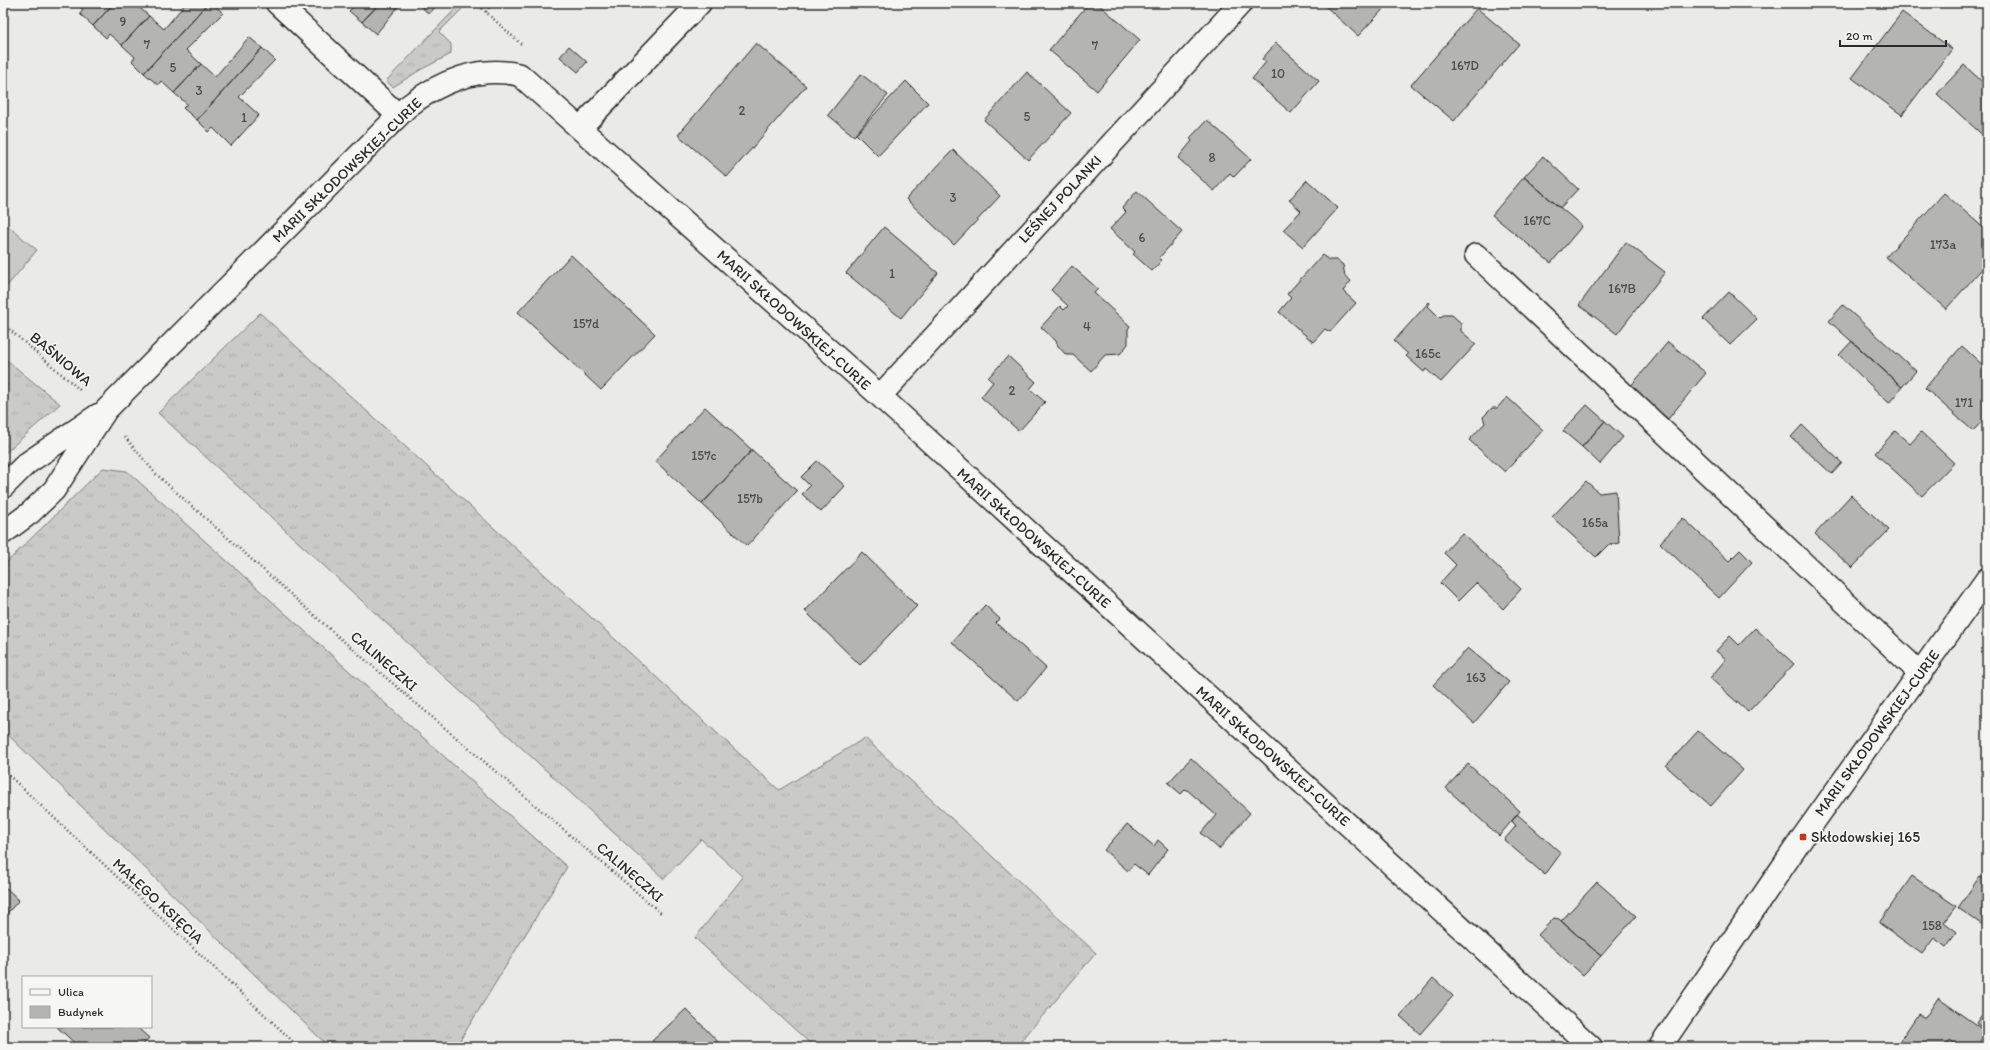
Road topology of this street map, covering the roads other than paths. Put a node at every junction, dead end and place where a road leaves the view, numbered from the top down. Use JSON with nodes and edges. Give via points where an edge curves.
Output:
{"nodes":[{"id":1,"x":277,"y":3,"type":"edge"},
{"id":2,"x":700,"y":3,"type":"edge"},
{"id":3,"x":1241,"y":3,"type":"edge"},
{"id":4,"x":398,"y":116,"type":"junction"},
{"id":5,"x":580,"y":128,"type":"junction"},
{"id":6,"x":1476,"y":255,"type":"dead end"},
{"id":7,"x":880,"y":396,"type":"junction"},
{"id":8,"x":106,"y":410,"type":"junction"},
{"id":9,"x":3,"y":487,"type":"edge"},
{"id":10,"x":3,"y":533,"type":"edge"},
{"id":11,"x":1987,"y":579,"type":"edge"},
{"id":12,"x":1921,"y":674,"type":"junction"},
{"id":13,"x":1591,"y":1047,"type":"edge"},
{"id":14,"x":1660,"y":1047,"type":"edge"}],
"edges":[{"from":1,"to":4,"type":"street"},
{"from":2,"to":5,"type":"street"},
{"from":3,"to":7,"type":"street","name":"LEŚNEJ POLANKI"},
{"from":4,"to":5,"type":"street","name":"MARII SKŁODOWSKIEJ-CURIE","via":[[428,92],[450,81],[482,72],[505,72],[520,75]]},
{"from":4,"to":8,"type":"street","name":"MARII SKŁODOWSKIEJ-CURIE"},
{"from":5,"to":7,"type":"street","name":"MARII SKŁODOWSKIEJ-CURIE"},
{"from":6,"to":12,"type":"street"},
{"from":7,"to":13,"type":"street","name":"MARII SKŁODOWSKIEJ-CURIE"},
{"from":8,"to":9,"type":"street","via":[[26,464]]},
{"from":8,"to":10,"type":"street","name":"MARII SKŁODOWSKIEJ-CURIE","via":[[54,490],[30,513]]},
{"from":11,"to":12,"type":"street","name":"MARII SKŁODOWSKIEJ-CURIE"},
{"from":12,"to":14,"type":"street","name":"MARII SKŁODOWSKIEJ-CURIE","via":[[1803,837]]}]}
